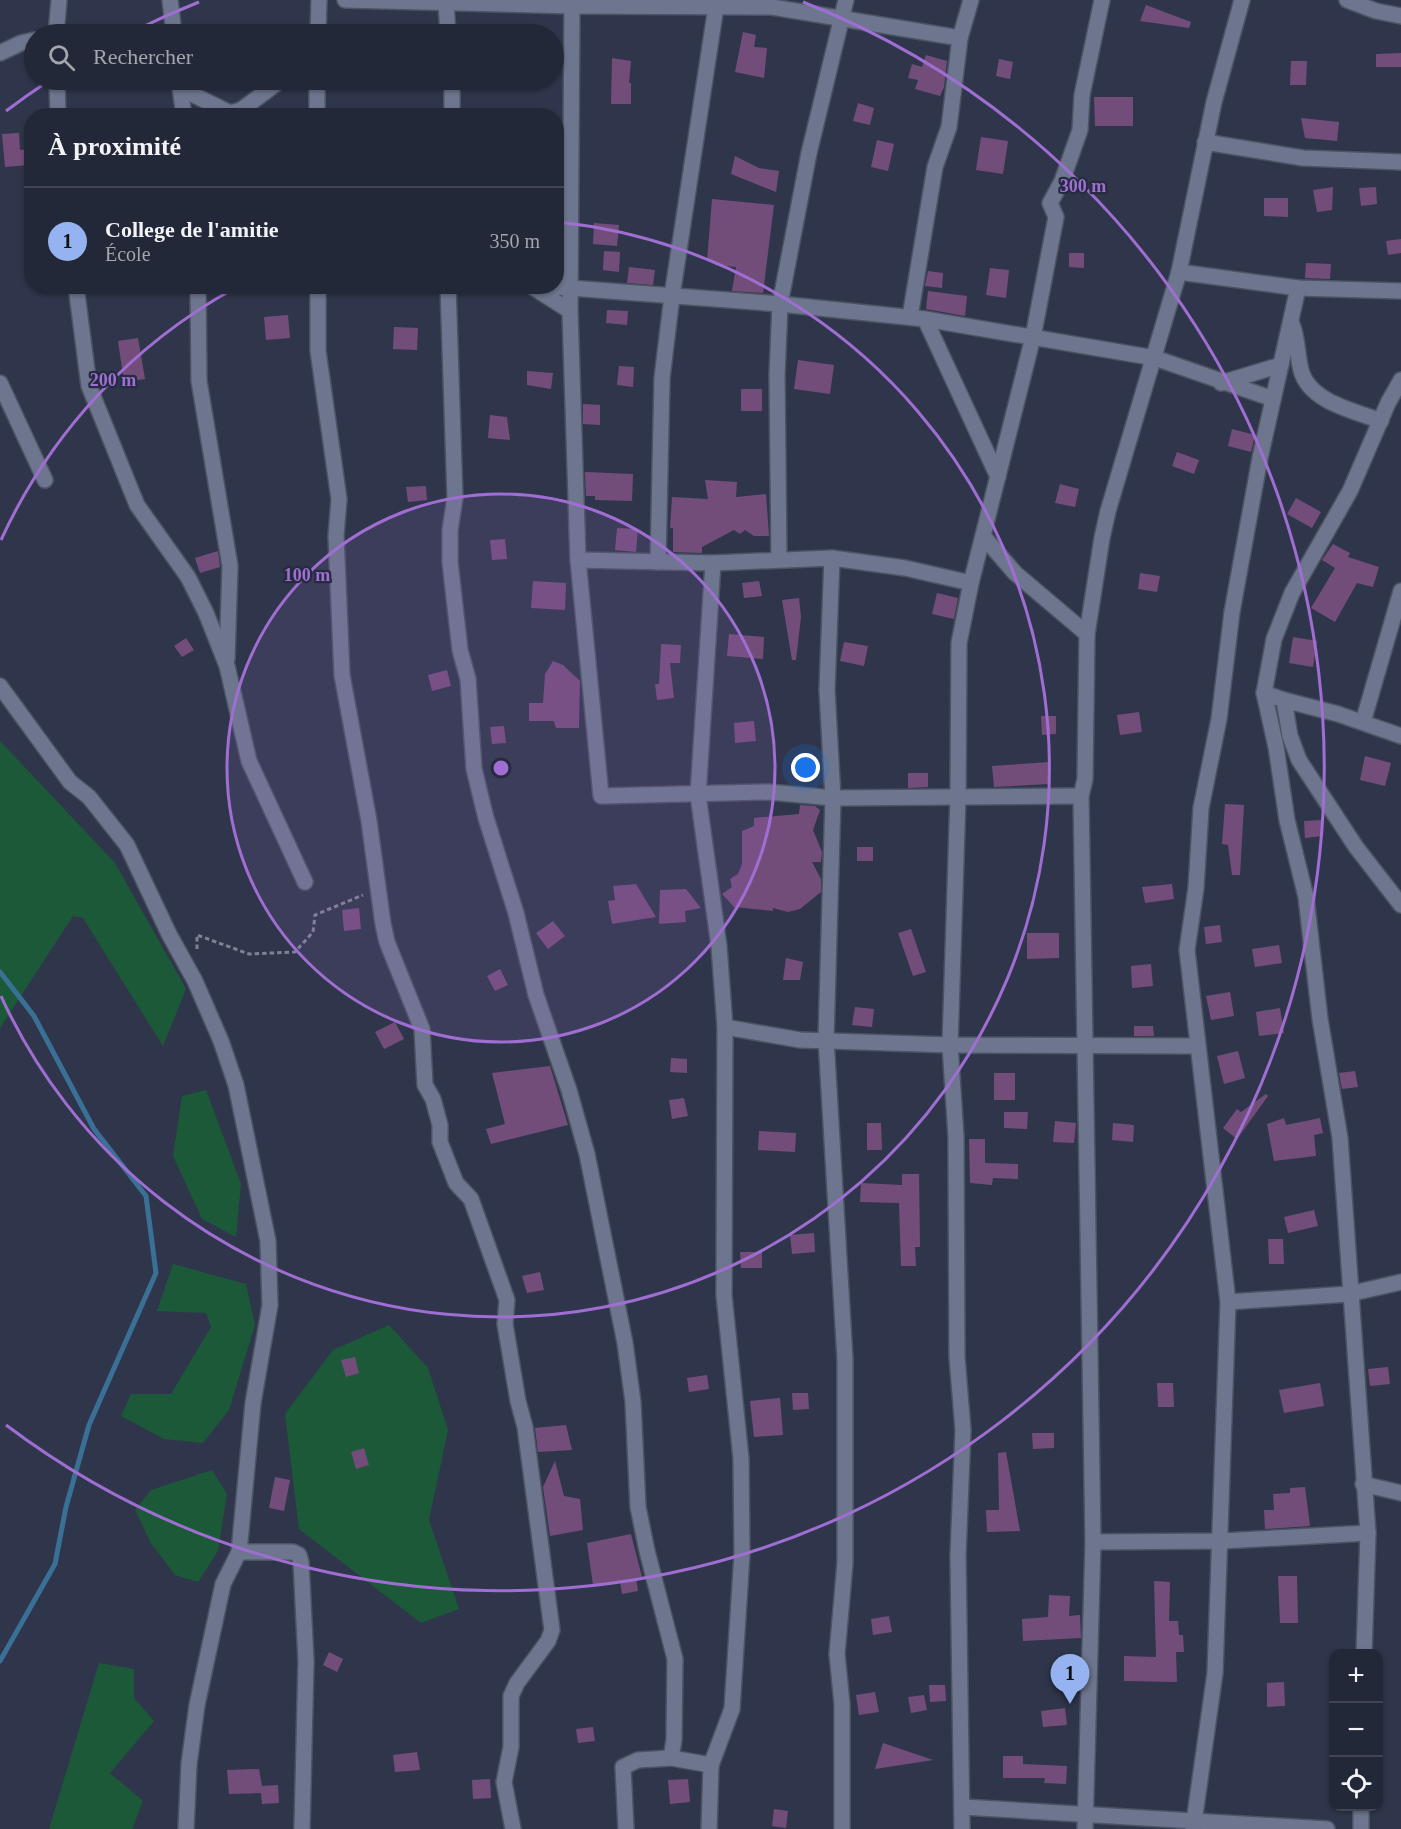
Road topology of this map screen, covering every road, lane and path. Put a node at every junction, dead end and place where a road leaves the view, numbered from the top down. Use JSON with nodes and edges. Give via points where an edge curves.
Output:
{"nodes":[{"id":1,"x":58,"y":0,"type":"edge"},
{"id":2,"x":170,"y":0,"type":"edge"},
{"id":3,"x":319,"y":0,"type":"edge"},
{"id":4,"x":345,"y":0,"type":"edge"},
{"id":5,"x":846,"y":0,"type":"edge"},
{"id":6,"x":971,"y":0,"type":"edge"},
{"id":7,"x":1102,"y":0,"type":"edge"},
{"id":8,"x":1242,"y":0,"type":"edge"},
{"id":9,"x":1347,"y":0,"type":"edge"},
{"id":10,"x":381,"y":1,"type":"edge"},
{"id":11,"x":446,"y":3,"type":"junction"},
{"id":12,"x":572,"y":3,"type":"edge"},
{"id":13,"x":717,"y":3,"type":"edge"},
{"id":14,"x":1401,"y":16,"type":"edge"},
{"id":15,"x":842,"y":18,"type":"junction"},
{"id":16,"x":57,"y":24,"type":"edge"},
{"id":17,"x":173,"y":24,"type":"edge"},
{"id":18,"x":318,"y":24,"type":"edge"},
{"id":19,"x":447,"y":24,"type":"edge"},
{"id":20,"x":960,"y":38,"type":"junction"},
{"id":21,"x":24,"y":42,"type":"edge"},
{"id":22,"x":0,"y":52,"type":"edge"},
{"id":23,"x":57,"y":90,"type":"edge"},
{"id":24,"x":181,"y":90,"type":"edge"},
{"id":25,"x":191,"y":90,"type":"edge"},
{"id":26,"x":268,"y":90,"type":"edge"},
{"id":27,"x":316,"y":90,"type":"edge"},
{"id":28,"x":452,"y":90,"type":"edge"},
{"id":29,"x":58,"y":108,"type":"edge"},
{"id":30,"x":183,"y":108,"type":"edge"},
{"id":31,"x":226,"y":108,"type":"edge"},
{"id":32,"x":244,"y":108,"type":"edge"},
{"id":33,"x":317,"y":108,"type":"edge"},
{"id":34,"x":453,"y":108,"type":"edge"},
{"id":35,"x":1205,"y":142,"type":"junction"},
{"id":36,"x":1401,"y":162,"type":"edge"},
{"id":37,"x":1179,"y":272,"type":"junction"},
{"id":38,"x":564,"y":288,"type":"edge"},
{"id":39,"x":1298,"y":288,"type":"junction"},
{"id":40,"x":571,"y":289,"type":"junction"},
{"id":41,"x":1401,"y":291,"type":"edge"},
{"id":42,"x":77,"y":294,"type":"edge"},
{"id":43,"x":198,"y":294,"type":"edge"},
{"id":44,"x":318,"y":294,"type":"edge"},
{"id":45,"x":448,"y":294,"type":"edge"},
{"id":46,"x":543,"y":294,"type":"edge"},
{"id":47,"x":672,"y":296,"type":"junction"},
{"id":48,"x":780,"y":304,"type":"junction"},
{"id":49,"x":570,"y":311,"type":"junction"},
{"id":50,"x":918,"y":318,"type":"junction"},
{"id":51,"x":1291,"y":321,"type":"junction"},
{"id":52,"x":1034,"y":337,"type":"junction"},
{"id":53,"x":1155,"y":358,"type":"junction"},
{"id":54,"x":1281,"y":365,"type":"junction"},
{"id":55,"x":1401,"y":380,"type":"edge"},
{"id":56,"x":0,"y":383,"type":"edge"},
{"id":57,"x":1221,"y":383,"type":"junction"},
{"id":58,"x":1273,"y":399,"type":"junction"},
{"id":59,"x":1381,"y":421,"type":"junction"},
{"id":60,"x":998,"y":477,"type":"junction"},
{"id":61,"x":45,"y":480,"type":"dead end"},
{"id":62,"x":983,"y":536,"type":"junction"},
{"id":63,"x":832,"y":558,"type":"junction"},
{"id":64,"x":779,"y":559,"type":"junction"},
{"id":65,"x":578,"y":560,"type":"junction"},
{"id":66,"x":658,"y":562,"type":"junction"},
{"id":67,"x":713,"y":562,"type":"junction"},
{"id":68,"x":971,"y":583,"type":"junction"},
{"id":69,"x":1401,"y":591,"type":"edge"},
{"id":70,"x":1087,"y":634,"type":"junction"},
{"id":71,"x":227,"y":666,"type":"junction"},
{"id":72,"x":0,"y":686,"type":"edge"},
{"id":73,"x":1264,"y":693,"type":"junction"},
{"id":74,"x":1284,"y":700,"type":"junction"},
{"id":75,"x":1363,"y":722,"type":"junction"},
{"id":76,"x":1401,"y":736,"type":"edge"},
{"id":77,"x":698,"y":795,"type":"junction"},
{"id":78,"x":958,"y":796,"type":"junction"},
{"id":79,"x":1081,"y":796,"type":"junction"},
{"id":80,"x":833,"y":798,"type":"junction"},
{"id":81,"x":305,"y":882,"type":"dead end"},
{"id":82,"x":379,"y":889,"type":"junction"},
{"id":83,"x":1401,"y":905,"type":"edge"},
{"id":84,"x":195,"y":981,"type":"junction"},
{"id":85,"x":725,"y":1027,"type":"junction"},
{"id":86,"x":826,"y":1039,"type":"junction"},
{"id":87,"x":950,"y":1045,"type":"junction"},
{"id":88,"x":1197,"y":1046,"type":"junction"},
{"id":89,"x":1083,"y":1047,"type":"junction"},
{"id":90,"x":1401,"y":1282,"type":"edge"},
{"id":91,"x":1349,"y":1294,"type":"junction"},
{"id":92,"x":1228,"y":1302,"type":"junction"},
{"id":93,"x":1363,"y":1484,"type":"junction"},
{"id":94,"x":1401,"y":1493,"type":"edge"},
{"id":95,"x":1368,"y":1533,"type":"junction"},
{"id":96,"x":1222,"y":1541,"type":"junction"},
{"id":97,"x":1093,"y":1542,"type":"junction"},
{"id":98,"x":239,"y":1552,"type":"junction"},
{"id":99,"x":1364,"y":1649,"type":"edge"},
{"id":100,"x":671,"y":1758,"type":"junction"},
{"id":101,"x":711,"y":1765,"type":"junction"},
{"id":102,"x":963,"y":1807,"type":"junction"},
{"id":103,"x":1361,"y":1811,"type":"edge"},
{"id":104,"x":1086,"y":1822,"type":"edge"},
{"id":105,"x":1194,"y":1824,"type":"edge"},
{"id":106,"x":186,"y":1829,"type":"edge"},
{"id":107,"x":302,"y":1829,"type":"edge"},
{"id":108,"x":513,"y":1829,"type":"edge"},
{"id":109,"x":626,"y":1829,"type":"edge"},
{"id":110,"x":709,"y":1829,"type":"edge"},
{"id":111,"x":842,"y":1829,"type":"edge"},
{"id":112,"x":962,"y":1829,"type":"edge"},
{"id":113,"x":1327,"y":1829,"type":"edge"},
{"id":114,"x":1361,"y":1829,"type":"edge"}],
"edges":[{"from":1,"to":16,"type":"street"},
{"from":2,"to":17,"type":"street"},
{"from":3,"to":18,"type":"street"},
{"from":4,"to":10,"type":"street"},
{"from":5,"to":15,"type":"street"},
{"from":6,"to":20,"type":"street"},
{"from":7,"to":52,"type":"street","via":[[1082,95],[1080,130],[1050,202],[1056,217]]},
{"from":8,"to":35,"type":"street"},
{"from":9,"to":14,"type":"street"},
{"from":10,"to":11,"type":"street"},
{"from":11,"to":12,"type":"street"},
{"from":11,"to":19,"type":"street"},
{"from":12,"to":13,"type":"street"},
{"from":12,"to":40,"type":"street"},
{"from":13,"to":15,"type":"street"},
{"from":13,"to":47,"type":"street"},
{"from":15,"to":20,"type":"street"},
{"from":15,"to":48,"type":"street","via":[[809,153]]},
{"from":20,"to":50,"type":"street","via":[[949,127],[935,167]]},
{"from":21,"to":22,"type":"street"},
{"from":23,"to":29,"type":"street"},
{"from":24,"to":30,"type":"street"},
{"from":25,"to":31,"type":"street"},
{"from":26,"to":32,"type":"street"},
{"from":27,"to":33,"type":"street"},
{"from":28,"to":34,"type":"street"},
{"from":35,"to":36,"type":"street","via":[[1303,159]]},
{"from":35,"to":37,"type":"street"},
{"from":37,"to":39,"type":"street"},
{"from":37,"to":53,"type":"street"},
{"from":38,"to":40,"type":"street"},
{"from":39,"to":41,"type":"street"},
{"from":39,"to":51,"type":"street"},
{"from":40,"to":47,"type":"street"},
{"from":40,"to":49,"type":"street"},
{"from":42,"to":71,"type":"street","via":[[89,386],[137,505],[188,578]]},
{"from":43,"to":71,"type":"street","via":[[199,381],[230,566]]},
{"from":44,"to":82,"type":"street","via":[[318,351],[339,499],[336,536],[342,675]]},
{"from":45,"to":100,"type":"street","via":[[455,498],[450,562],[460,650],[468,679],[474,769],[536,995],[586,1154],[625,1343],[633,1402],[638,1507],[675,1659]]},
{"from":46,"to":49,"type":"street"},
{"from":47,"to":48,"type":"street"},
{"from":47,"to":66,"type":"street","via":[[662,378]]},
{"from":48,"to":50,"type":"street"},
{"from":48,"to":64,"type":"street"},
{"from":49,"to":65,"type":"street"},
{"from":50,"to":52,"type":"street"},
{"from":50,"to":60,"type":"street"},
{"from":51,"to":54,"type":"street"},
{"from":51,"to":59,"type":"street","via":[[1301,370],[1308,384],[1330,401]]},
{"from":52,"to":53,"type":"street"},
{"from":52,"to":60,"type":"street"},
{"from":53,"to":57,"type":"street"},
{"from":53,"to":70,"type":"street","via":[[1108,511]]},
{"from":54,"to":57,"type":"street"},
{"from":54,"to":58,"type":"street"},
{"from":55,"to":59,"type":"street"},
{"from":56,"to":61,"type":"street"},
{"from":57,"to":58,"type":"street"},
{"from":58,"to":88,"type":"street","via":[[1243,547],[1219,719],[1201,808],[1187,950]]},
{"from":59,"to":73,"type":"street","via":[[1347,498],[1289,601],[1274,639]]},
{"from":60,"to":62,"type":"street"},
{"from":62,"to":68,"type":"street"},
{"from":62,"to":70,"type":"street","via":[[1016,573]]},
{"from":63,"to":64,"type":"street"},
{"from":63,"to":68,"type":"street","via":[[905,568]]},
{"from":63,"to":80,"type":"street","via":[[827,690]]},
{"from":64,"to":67,"type":"street"},
{"from":65,"to":66,"type":"street"},
{"from":65,"to":77,"type":"street","via":[[601,796]]},
{"from":66,"to":67,"type":"street"},
{"from":67,"to":77,"type":"street"},
{"from":68,"to":78,"type":"street","via":[[959,643]]},
{"from":69,"to":75,"type":"street"},
{"from":70,"to":79,"type":"street","via":[[1085,779]]},
{"from":71,"to":81,"type":"street","via":[[249,761]]},
{"from":72,"to":84,"type":"street","via":[[70,782],[89,797],[127,845]]},
{"from":73,"to":74,"type":"street"},
{"from":73,"to":91,"type":"street","via":[[1314,951],[1320,1019],[1340,1138]]},
{"from":74,"to":75,"type":"street"},
{"from":74,"to":83,"type":"street","via":[[1299,760],[1356,847]]},
{"from":75,"to":76,"type":"street"},
{"from":77,"to":80,"type":"street","via":[[769,792]]},
{"from":77,"to":85,"type":"street","via":[[719,946]]},
{"from":78,"to":79,"type":"street"},
{"from":78,"to":80,"type":"street"},
{"from":78,"to":87,"type":"street"},
{"from":79,"to":89,"type":"street"},
{"from":80,"to":86,"type":"street"},
{"from":82,"to":84,"type":"path","via":[[315,915],[314,932],[295,952],[249,954],[197,935]]},
{"from":82,"to":108,"type":"street","via":[[387,942],[422,1029],[424,1086],[433,1099],[440,1142],[456,1183],[471,1199],[507,1300],[505,1324],[525,1427],[552,1630],[511,1696],[511,1747],[504,1782]]},
{"from":84,"to":98,"type":"street","via":[[236,1085],[271,1272],[266,1334],[253,1403]]},
{"from":85,"to":86,"type":"street","via":[[800,1040]]},
{"from":85,"to":101,"type":"street","via":[[724,1295],[741,1459],[742,1554],[732,1708]]},
{"from":86,"to":87,"type":"street"},
{"from":86,"to":111,"type":"street","via":[[845,1359],[845,1563],[837,1654],[842,1704]]},
{"from":87,"to":89,"type":"street"},
{"from":87,"to":102,"type":"street","via":[[956,1137],[957,1357],[963,1430],[958,1556]]},
{"from":88,"to":89,"type":"street"},
{"from":88,"to":92,"type":"street"},
{"from":89,"to":97,"type":"street"},
{"from":90,"to":91,"type":"street"},
{"from":91,"to":92,"type":"street"},
{"from":91,"to":93,"type":"street"},
{"from":92,"to":96,"type":"street"},
{"from":93,"to":94,"type":"street"},
{"from":93,"to":95,"type":"street"},
{"from":95,"to":96,"type":"street"},
{"from":95,"to":99,"type":"street"},
{"from":96,"to":97,"type":"street"},
{"from":96,"to":105,"type":"street","via":[[1215,1672]]},
{"from":97,"to":104,"type":"street"},
{"from":98,"to":106,"type":"street","via":[[223,1584],[197,1705]]},
{"from":98,"to":107,"type":"street","via":[[293,1552],[301,1562],[306,1661]]},
{"from":100,"to":101,"type":"street"},
{"from":100,"to":109,"type":"street","via":[[638,1760],[623,1767]]},
{"from":101,"to":110,"type":"street"},
{"from":102,"to":104,"type":"street"},
{"from":102,"to":112,"type":"street"},
{"from":103,"to":114,"type":"street"},
{"from":104,"to":105,"type":"street"},
{"from":105,"to":113,"type":"street"}]}
